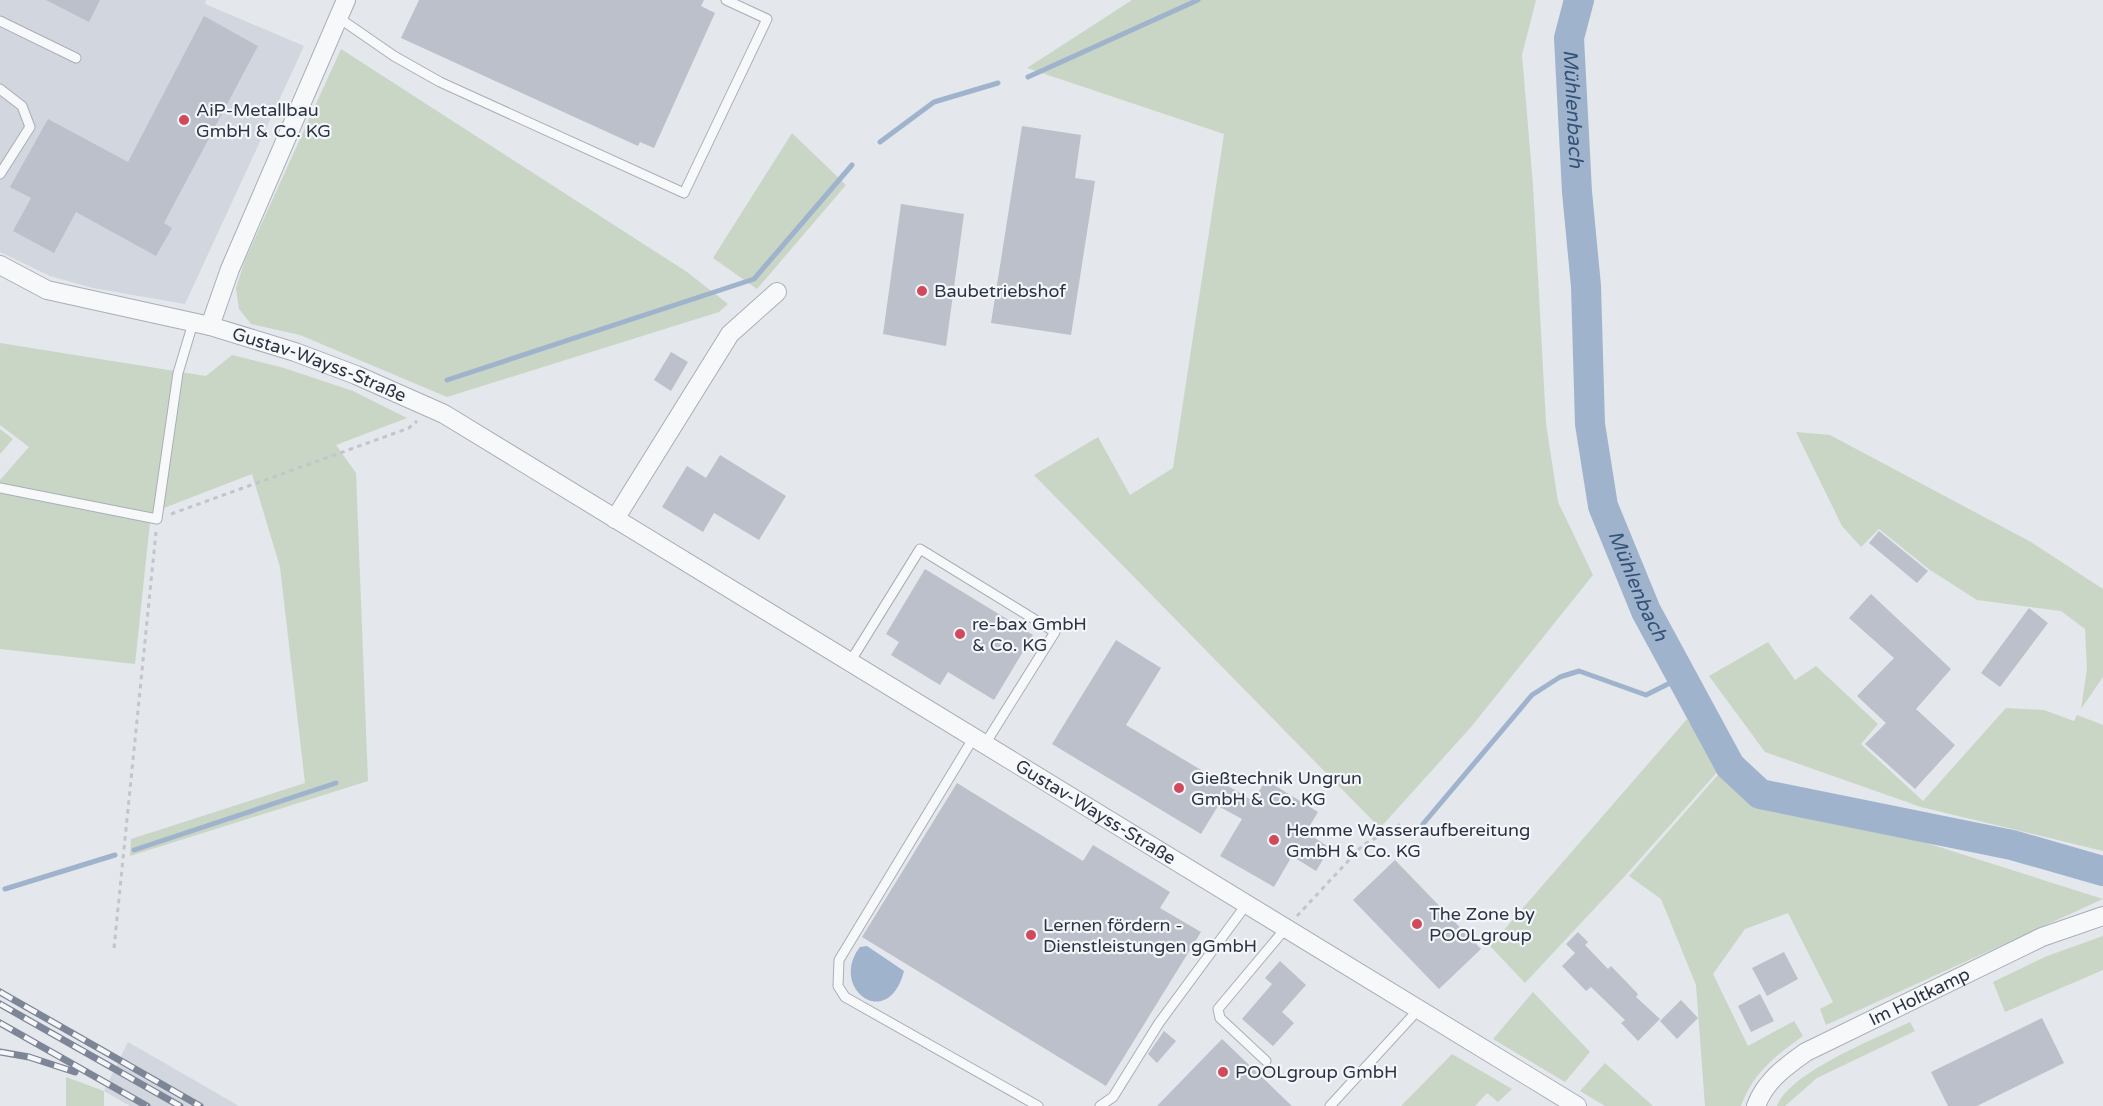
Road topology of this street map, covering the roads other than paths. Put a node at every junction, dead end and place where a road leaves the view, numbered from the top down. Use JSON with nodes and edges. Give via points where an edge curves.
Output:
{"nodes":[{"id":1,"x":346,"y":0,"type":"edge"},
{"id":2,"x":726,"y":0,"type":"edge"},
{"id":3,"x":339,"y":18,"type":"junction"},
{"id":4,"x":0,"y":21,"type":"edge"},
{"id":5,"x":76,"y":58,"type":"dead end"},
{"id":6,"x":0,"y":89,"type":"edge"},
{"id":7,"x":0,"y":174,"type":"edge"},
{"id":8,"x":0,"y":265,"type":"edge"},
{"id":9,"x":777,"y":292,"type":"dead end"},
{"id":10,"x":202,"y":325,"type":"junction"},
{"id":11,"x":0,"y":488,"type":"edge"},
{"id":12,"x":615,"y":519,"type":"junction"},
{"id":13,"x":850,"y":662,"type":"junction"},
{"id":14,"x":979,"y":741,"type":"junction"},
{"id":15,"x":1246,"y":905,"type":"junction"},
{"id":16,"x":2103,"y":916,"type":"edge"},
{"id":17,"x":1285,"y":929,"type":"junction"},
{"id":18,"x":1418,"y":1010,"type":"junction"},
{"id":19,"x":1266,"y":1061,"type":"dead end"},
{"id":20,"x":1038,"y":1106,"type":"edge"},
{"id":21,"x":1101,"y":1106,"type":"edge"},
{"id":22,"x":1330,"y":1106,"type":"edge"},
{"id":23,"x":1577,"y":1106,"type":"edge"},
{"id":24,"x":1756,"y":1106,"type":"edge"}],
"edges":[{"from":1,"to":3,"type":"street"},
{"from":2,"to":3,"type":"lane","via":[[767,19],[684,193],[440,82]]},
{"from":3,"to":10,"type":"street"},
{"from":4,"to":5,"type":"lane"},
{"from":6,"to":7,"type":"lane","via":[[22,106],[30,127]]},
{"from":8,"to":10,"type":"street","name":"Gustav-Wayss-Straße","via":[[47,290]]},
{"from":9,"to":12,"type":"street","via":[[730,334]]},
{"from":10,"to":11,"type":"lane","via":[[178,374],[157,519]]},
{"from":10,"to":12,"type":"street","name":"Gustav-Wayss-Straße","via":[[356,375],[432,408]]},
{"from":12,"to":13,"type":"street","name":"Gustav-Wayss-Straße"},
{"from":13,"to":14,"type":"street","name":"Gustav-Wayss-Straße"},
{"from":13,"to":14,"type":"lane","via":[[920,549],[1055,632]]},
{"from":14,"to":15,"type":"street","name":"Gustav-Wayss-Straße"},
{"from":14,"to":20,"type":"lane","via":[[838,960],[838,986],[845,997]]},
{"from":15,"to":17,"type":"street","name":"Gustav-Wayss-Straße"},
{"from":15,"to":21,"type":"lane","via":[[1159,1023],[1113,1097]]},
{"from":16,"to":24,"type":"street","name":"Im Holtkamp","via":[[2042,937],[1806,1052],[1777,1072]]},
{"from":17,"to":18,"type":"street","name":"Gustav-Wayss-Straße"},
{"from":17,"to":19,"type":"lane","via":[[1218,1009],[1220,1018]]},
{"from":18,"to":22,"type":"lane"},
{"from":18,"to":23,"type":"street","name":"Gustav-Wayss-Straße"}]}
